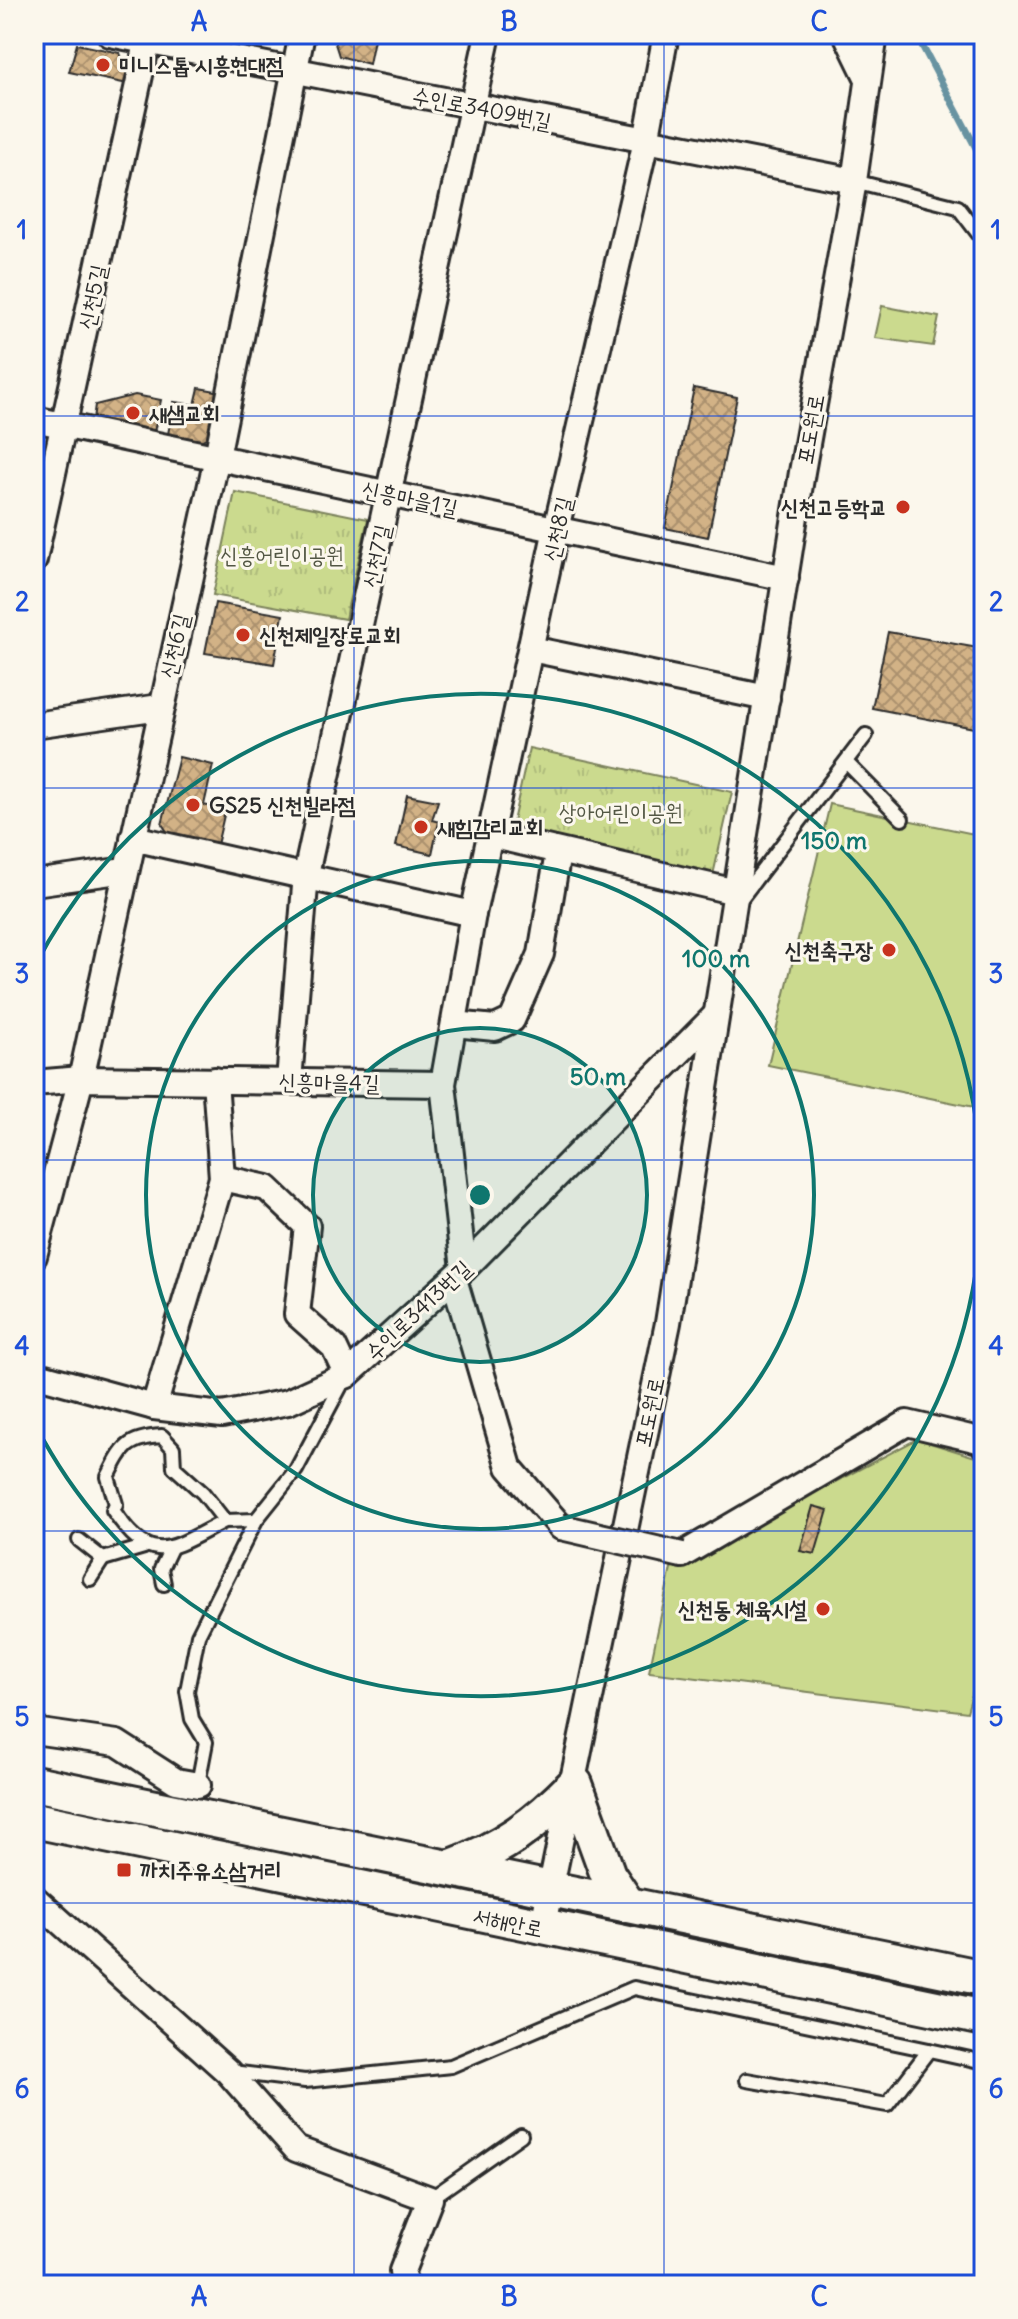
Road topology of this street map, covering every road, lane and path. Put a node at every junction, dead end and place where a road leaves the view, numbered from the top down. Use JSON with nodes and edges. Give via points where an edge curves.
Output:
{"nodes":[{"id":1,"x":110,"y":34,"type":"edge"},
{"id":2,"x":302,"y":34,"type":"edge"},
{"id":3,"x":488,"y":34,"type":"edge"},
{"id":4,"x":666,"y":34,"type":"edge"},
{"id":5,"x":846,"y":34,"type":"edge"},
{"id":6,"x":875,"y":34,"type":"edge"},
{"id":7,"x":149,"y":38,"type":"edge"},
{"id":8,"x":870,"y":70,"type":"junction"},
{"id":9,"x":295,"y":71,"type":"junction"},
{"id":10,"x":473,"y":106,"type":"junction"},
{"id":11,"x":646,"y":141,"type":"junction"},
{"id":12,"x":854,"y":181,"type":"junction"},
{"id":13,"x":984,"y":241,"type":"edge"},
{"id":14,"x":34,"y":419,"type":"edge"},
{"id":15,"x":64,"y":424,"type":"junction"},
{"id":16,"x":217,"y":457,"type":"junction"},
{"id":17,"x":390,"y":493,"type":"junction"},
{"id":18,"x":556,"y":529,"type":"junction"},
{"id":19,"x":34,"y":560,"type":"edge"},
{"id":20,"x":786,"y":578,"type":"junction"},
{"id":21,"x":531,"y":649,"type":"junction"},
{"id":22,"x":767,"y":698,"type":"junction"},
{"id":23,"x":160,"y":707,"type":"junction"},
{"id":24,"x":34,"y":725,"type":"edge"},
{"id":25,"x":866,"y":735,"type":"dead end"},
{"id":26,"x":846,"y":762,"type":"junction"},
{"id":27,"x":902,"y":819,"type":"dead end"},
{"id":28,"x":490,"y":835,"type":"junction"},
{"id":29,"x":133,"y":838,"type":"junction"},
{"id":30,"x":558,"y":853,"type":"junction"},
{"id":31,"x":125,"y":870,"type":"junction"},
{"id":32,"x":306,"y":874,"type":"junction"},
{"id":33,"x":34,"y":883,"type":"edge"},
{"id":34,"x":735,"y":900,"type":"junction"},
{"id":35,"x":473,"y":914,"type":"junction"},
{"id":36,"x":717,"y":1014,"type":"junction"},
{"id":37,"x":454,"y":1024,"type":"junction"},
{"id":38,"x":81,"y":1079,"type":"junction"},
{"id":39,"x":215,"y":1080,"type":"junction"},
{"id":40,"x":289,"y":1081,"type":"junction"},
{"id":41,"x":34,"y":1083,"type":"edge"},
{"id":42,"x":443,"y":1084,"type":"junction"},
{"id":43,"x":222,"y":1178,"type":"junction"},
{"id":44,"x":34,"y":1256,"type":"edge"},
{"id":45,"x":459,"y":1274,"type":"junction"},
{"id":46,"x":34,"y":1374,"type":"edge"},
{"id":47,"x":347,"y":1375,"type":"junction"},
{"id":48,"x":154,"y":1407,"type":"junction"},
{"id":49,"x":984,"y":1445,"type":"edge"},
{"id":50,"x":256,"y":1520,"type":"junction"},
{"id":51,"x":225,"y":1521,"type":"junction"},
{"id":52,"x":79,"y":1540,"type":"dead end"},
{"id":53,"x":144,"y":1547,"type":"junction"},
{"id":54,"x":171,"y":1548,"type":"junction"},
{"id":55,"x":103,"y":1559,"type":"junction"},
{"id":56,"x":90,"y":1579,"type":"dead end"},
{"id":57,"x":164,"y":1584,"type":"dead end"},
{"id":58,"x":34,"y":1731,"type":"edge"},
{"id":59,"x":34,"y":1783,"type":"edge"},
{"id":60,"x":575,"y":1784,"type":"junction"},
{"id":61,"x":195,"y":1801,"type":"junction"},
{"id":62,"x":34,"y":1820,"type":"edge"},
{"id":63,"x":449,"y":1868,"type":"junction"},
{"id":64,"x":551,"y":1889,"type":"junction"},
{"id":65,"x":34,"y":1898,"type":"edge"},
{"id":66,"x":628,"y":1905,"type":"junction"},
{"id":67,"x":542,"y":1929,"type":"junction"},
{"id":68,"x":984,"y":1978,"type":"edge"},
{"id":69,"x":984,"y":2018,"type":"edge"},
{"id":70,"x":929,"y":2050,"type":"junction"},
{"id":71,"x":984,"y":2062,"type":"edge"},
{"id":72,"x":228,"y":2072,"type":"junction"},
{"id":73,"x":747,"y":2080,"type":"dead end"},
{"id":74,"x":521,"y":2135,"type":"dead end"},
{"id":75,"x":430,"y":2199,"type":"junction"},
{"id":76,"x":404,"y":2285,"type":"edge"}],
"edges":[{"from":1,"to":7,"type":"street","name":"수인로3409번길"},
{"from":2,"to":9,"type":"street","name":"신천6길"},
{"from":3,"to":10,"type":"street","name":"신천7길"},
{"from":4,"to":11,"type":"street","name":"신천8길"},
{"from":5,"to":8,"type":"street"},
{"from":6,"to":8,"type":"street","name":"포도원로"},
{"from":7,"to":9,"type":"street","name":"수인로3409번길"},
{"from":7,"to":15,"type":"street","name":"신천5길"},
{"from":8,"to":12,"type":"street","name":"포도원로"},
{"from":9,"to":10,"type":"street","name":"수인로3409번길"},
{"from":9,"to":16,"type":"street","name":"신천6길"},
{"from":10,"to":11,"type":"street","name":"수인로3409번길"},
{"from":10,"to":17,"type":"street","name":"신천7길"},
{"from":11,"to":12,"type":"street","name":"수인로3409번길"},
{"from":11,"to":18,"type":"street","name":"신천8길"},
{"from":12,"to":13,"type":"lane","via":[[958,207]]},
{"from":12,"to":20,"type":"street","name":"포도원로"},
{"from":14,"to":15,"type":"street","name":"신흥마을1길"},
{"from":15,"to":16,"type":"street","name":"신흥마을1길"},
{"from":15,"to":19,"type":"street","name":"신천5길"},
{"from":16,"to":17,"type":"street","name":"신흥마을1길"},
{"from":16,"to":23,"type":"street","name":"신천6길"},
{"from":17,"to":18,"type":"street","name":"신흥마을1길"},
{"from":17,"to":32,"type":"street","name":"신천7길"},
{"from":18,"to":20,"type":"street","name":"신흥마을1길"},
{"from":18,"to":21,"type":"street","name":"신천8길"},
{"from":20,"to":22,"type":"street","name":"포도원로"},
{"from":21,"to":22,"type":"street"},
{"from":21,"to":28,"type":"street","name":"신천8길"},
{"from":22,"to":34,"type":"street","name":"포도원로"},
{"from":23,"to":24,"type":"street"},
{"from":23,"to":29,"type":"street","name":"신천6길"},
{"from":25,"to":26,"type":"lane"},
{"from":26,"to":27,"type":"lane"},
{"from":26,"to":34,"type":"lane"},
{"from":28,"to":30,"type":"street"},
{"from":28,"to":35,"type":"street","name":"신천8길"},
{"from":29,"to":31,"type":"street","name":"신천6길"},
{"from":29,"to":32,"type":"street"},
{"from":30,"to":34,"type":"street"},
{"from":30,"to":37,"type":"street","via":[[541,954],[512,1020],[495,1028]]},
{"from":31,"to":33,"type":"street"},
{"from":31,"to":38,"type":"street","name":"신천6길"},
{"from":32,"to":35,"type":"street"},
{"from":32,"to":40,"type":"street","name":"신천7길"},
{"from":34,"to":36,"type":"street","name":"포도원로"},
{"from":35,"to":37,"type":"street","name":"신천8길"},
{"from":36,"to":45,"type":"street","name":"수인로3413번길"},
{"from":36,"to":60,"type":"street","name":"포도원로","via":[[668,1323]]},
{"from":37,"to":42,"type":"street","name":"신천8길"},
{"from":38,"to":39,"type":"street","name":"신흥마을4길"},
{"from":38,"to":41,"type":"street","name":"신흥마을4길"},
{"from":38,"to":44,"type":"street","name":"신천6길"},
{"from":39,"to":40,"type":"street","name":"신흥마을4길"},
{"from":39,"to":43,"type":"street"},
{"from":40,"to":42,"type":"street","name":"신흥마을4길"},
{"from":42,"to":45,"type":"street","name":"신천8길"},
{"from":43,"to":47,"type":"street","via":[[267,1188],[307,1226],[297,1314],[334,1347]]},
{"from":43,"to":48,"type":"street"},
{"from":45,"to":47,"type":"street","name":"수인로3413번길"},
{"from":45,"to":49,"type":"street","name":"신천8길","bridge":true,"via":[[509,1467],[561,1527],[682,1555],[907,1423]]},
{"from":46,"to":48,"type":"street","name":"수인로3413번길"},
{"from":47,"to":48,"type":"street","name":"수인로3413번길","via":[[288,1402],[222,1415]]},
{"from":47,"to":50,"type":"lane","via":[[296,1470]]},
{"from":50,"to":51,"type":"lane"},
{"from":50,"to":61,"type":"lane","via":[[192,1655],[187,1691],[192,1719],[206,1742]]},
{"from":51,"to":53,"type":"lane","via":[[174,1467],[173,1448],[162,1436],[138,1437],[122,1450],[108,1477],[113,1510]]},
{"from":51,"to":54,"type":"lane"},
{"from":52,"to":55,"type":"lane"},
{"from":53,"to":54,"type":"lane"},
{"from":53,"to":55,"type":"lane"},
{"from":54,"to":57,"type":"lane","via":[[161,1569]]},
{"from":55,"to":56,"type":"lane"},
{"from":58,"to":61,"type":"street","via":[[117,1743],[176,1781]]},
{"from":59,"to":61,"type":"main road","name":"서해안로"},
{"from":60,"to":63,"type":"main road","via":[[538,1822],[484,1856]]},
{"from":60,"to":64,"type":"street","name":"포도원로"},
{"from":60,"to":66,"type":"main road","via":[[608,1875]]},
{"from":61,"to":63,"type":"main road","name":"서해안로"},
{"from":62,"to":67,"type":"main road","name":"서해안로"},
{"from":63,"to":64,"type":"main road","name":"서해안로"},
{"from":64,"to":66,"type":"main road","name":"서해안로"},
{"from":64,"to":67,"type":"street","name":"포도원로"},
{"from":65,"to":72,"type":"street"},
{"from":66,"to":68,"type":"main road","name":"서해안로"},
{"from":67,"to":69,"type":"main road","name":"서해안로"},
{"from":70,"to":71,"type":"lane"},
{"from":70,"to":72,"type":"lane","via":[[634,1988],[451,2066],[305,2081]]},
{"from":70,"to":73,"type":"lane","via":[[887,2105]]},
{"from":72,"to":75,"type":"street","via":[[296,2149]]},
{"from":74,"to":75,"type":"lane"},
{"from":75,"to":76,"type":"street","via":[[402,2271]]}]}
